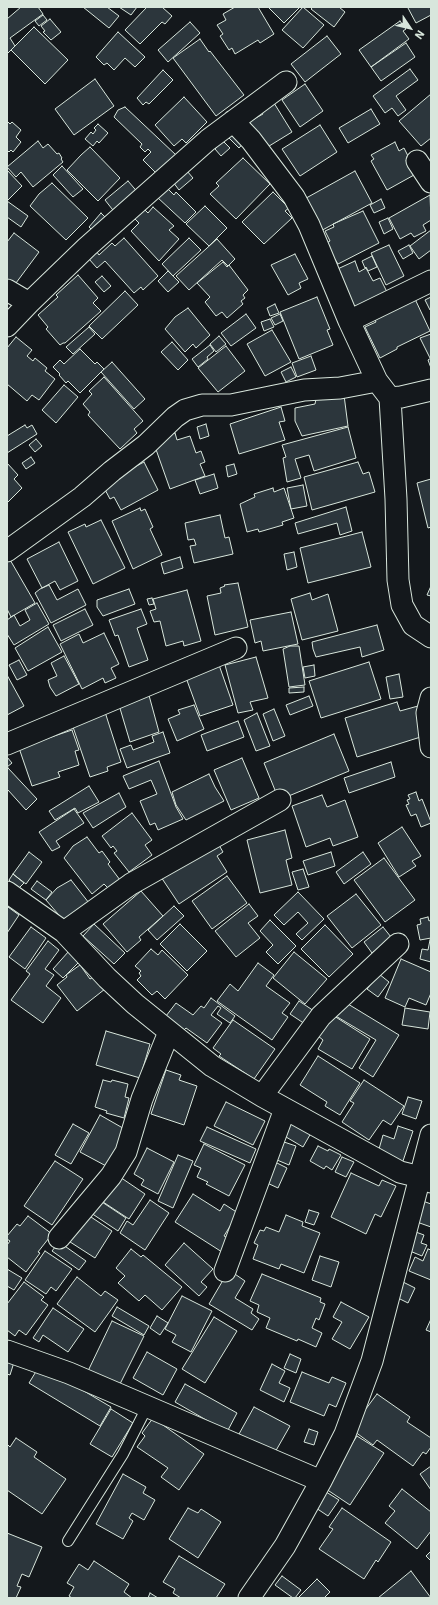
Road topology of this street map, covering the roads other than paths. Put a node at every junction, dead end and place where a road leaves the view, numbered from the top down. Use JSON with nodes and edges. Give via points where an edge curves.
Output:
{"nodes":[{"id":1,"x":286,"y":82,"type":"dead end"},
{"id":2,"x":233,"y":121,"type":"junction"},
{"id":3,"x":416,"y":161,"type":"dead end"},
{"id":4,"x":431,"y":182,"type":"edge"},
{"id":5,"x":431,"y":281,"type":"edge"},
{"id":6,"x":7,"y":290,"type":"edge"},
{"id":7,"x":29,"y":303,"type":"junction"},
{"id":8,"x":349,"y":321,"type":"junction"},
{"id":9,"x":7,"y":326,"type":"edge"},
{"id":10,"x":377,"y":381,"type":"junction"},
{"id":11,"x":431,"y":390,"type":"edge"},
{"id":12,"x":390,"y":398,"type":"junction"},
{"id":13,"x":7,"y":551,"type":"edge"},
{"id":14,"x":431,"y":637,"type":"edge"},
{"id":15,"x":236,"y":648,"type":"dead end"},
{"id":16,"x":431,"y":698,"type":"edge"},
{"id":17,"x":7,"y":744,"type":"edge"},
{"id":18,"x":431,"y":747,"type":"edge"},
{"id":19,"x":280,"y":800,"type":"dead end"},
{"id":20,"x":7,"y":892,"type":"edge"},
{"id":21,"x":64,"y":932,"type":"junction"},
{"id":22,"x":398,"y":944,"type":"dead end"},
{"id":23,"x":169,"y":1032,"type":"junction"},
{"id":24,"x":262,"y":1096,"type":"junction"},
{"id":25,"x":285,"y":1109,"type":"junction"},
{"id":26,"x":431,"y":1135,"type":"edge"},
{"id":27,"x":426,"y":1179,"type":"edge"},
{"id":28,"x":59,"y":1238,"type":"dead end"},
{"id":29,"x":225,"y":1271,"type":"dead end"},
{"id":30,"x":7,"y":1352,"type":"edge"},
{"id":31,"x":147,"y":1407,"type":"junction"},
{"id":32,"x":321,"y":1481,"type":"junction"},
{"id":33,"x":68,"y":1541,"type":"dead end"},
{"id":34,"x":249,"y":1598,"type":"edge"}],
"edges":[{"from":1,"to":2,"type":"street"},
{"from":2,"to":7,"type":"street","via":[[87,247]]},
{"from":2,"to":8,"type":"street","via":[[251,140],[294,197],[309,225]]},
{"from":3,"to":4,"type":"street"},
{"from":5,"to":8,"type":"street"},
{"from":6,"to":7,"type":"street"},
{"from":7,"to":9,"type":"street"},
{"from":8,"to":10,"type":"street"},
{"from":10,"to":12,"type":"street"},
{"from":10,"to":13,"type":"street","via":[[340,388],[304,390],[231,405],[202,404],[185,410],[82,497]]},
{"from":11,"to":12,"type":"street"},
{"from":12,"to":14,"type":"street","via":[[398,580],[402,605],[413,625]]},
{"from":15,"to":17,"type":"street"},
{"from":16,"to":18,"type":"street","via":[[427,713]]},
{"from":19,"to":21,"type":"street","via":[[131,884]]},
{"from":20,"to":21,"type":"street"},
{"from":21,"to":23,"type":"street","via":[[107,978]]},
{"from":22,"to":24,"type":"street","via":[[321,1016]]},
{"from":23,"to":24,"type":"street","via":[[212,1066]]},
{"from":23,"to":28,"type":"street","via":[[142,1100],[126,1152],[111,1176]]},
{"from":24,"to":25,"type":"street"},
{"from":25,"to":27,"type":"street","via":[[400,1172]]},
{"from":25,"to":29,"type":"street"},
{"from":26,"to":27,"type":"street"},
{"from":27,"to":32,"type":"street","via":[[372,1361],[345,1434]]},
{"from":30,"to":31,"type":"street","via":[[69,1373]]},
{"from":31,"to":32,"type":"street"},
{"from":31,"to":33,"type":"lane","via":[[123,1454]]},
{"from":32,"to":34,"type":"street","via":[[285,1546]]}]}
